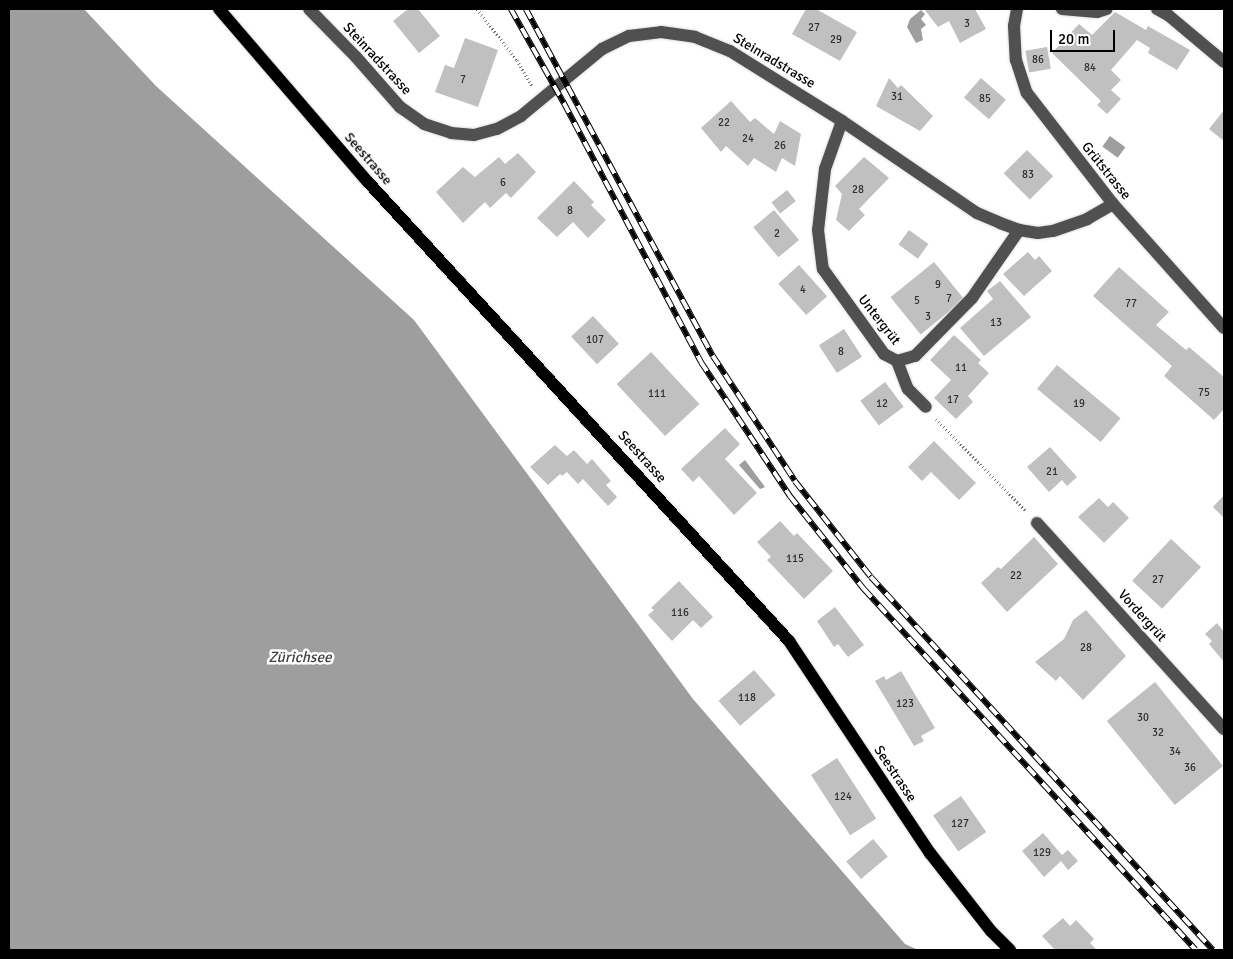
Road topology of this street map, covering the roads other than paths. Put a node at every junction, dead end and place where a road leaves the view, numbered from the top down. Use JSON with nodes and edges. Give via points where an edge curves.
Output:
{"nodes":[{"id":1,"x":219,"y":9,"type":"edge"},
{"id":2,"x":308,"y":9,"type":"edge"},
{"id":3,"x":1017,"y":9,"type":"edge"},
{"id":4,"x":1062,"y":9,"type":"edge"},
{"id":5,"x":1108,"y":9,"type":"edge"},
{"id":6,"x":1157,"y":9,"type":"edge"},
{"id":7,"x":1224,"y":62,"type":"edge"},
{"id":8,"x":842,"y":121,"type":"junction"},
{"id":9,"x":1112,"y":204,"type":"junction"},
{"id":10,"x":1019,"y":230,"type":"junction"},
{"id":11,"x":1224,"y":328,"type":"edge"},
{"id":12,"x":897,"y":361,"type":"junction"},
{"id":13,"x":926,"y":407,"type":"road end"},
{"id":14,"x":1037,"y":523,"type":"road end"},
{"id":15,"x":1224,"y":729,"type":"edge"},
{"id":16,"x":1010,"y":950,"type":"edge"}],
"edges":[{"from":1,"to":16,"type":"main road","name":"Seestrasse","via":[[368,182],[789,641],[930,852],[991,931]]},
{"from":2,"to":8,"type":"street","name":"Steinradstrasse","via":[[356,56],[400,108],[424,124],[451,133],[474,135],[497,129],[521,116],[602,49],[629,36],[661,32],[695,37],[730,51]]},
{"from":3,"to":9,"type":"street","name":"Grütstrasse","via":[[1014,26],[1016,60],[1027,93]]},
{"from":4,"to":5,"type":"street","via":[[1097,12]]},
{"from":6,"to":7,"type":"street"},
{"from":8,"to":10,"type":"street","name":"Steinradstrasse","via":[[977,213]]},
{"from":8,"to":12,"type":"street","name":"Untergrüt","via":[[825,169],[818,230],[823,269],[884,354]]},
{"from":9,"to":10,"type":"street","name":"Steinradstrasse","via":[[1087,219],[1054,231]]},
{"from":9,"to":11,"type":"street","name":"Grütstrasse"},
{"from":10,"to":12,"type":"street","name":"Untergrüt","via":[[972,298],[915,356]]},
{"from":12,"to":13,"type":"street","via":[[908,389]]},
{"from":14,"to":15,"type":"street","name":"Vordergrüt"}]}
